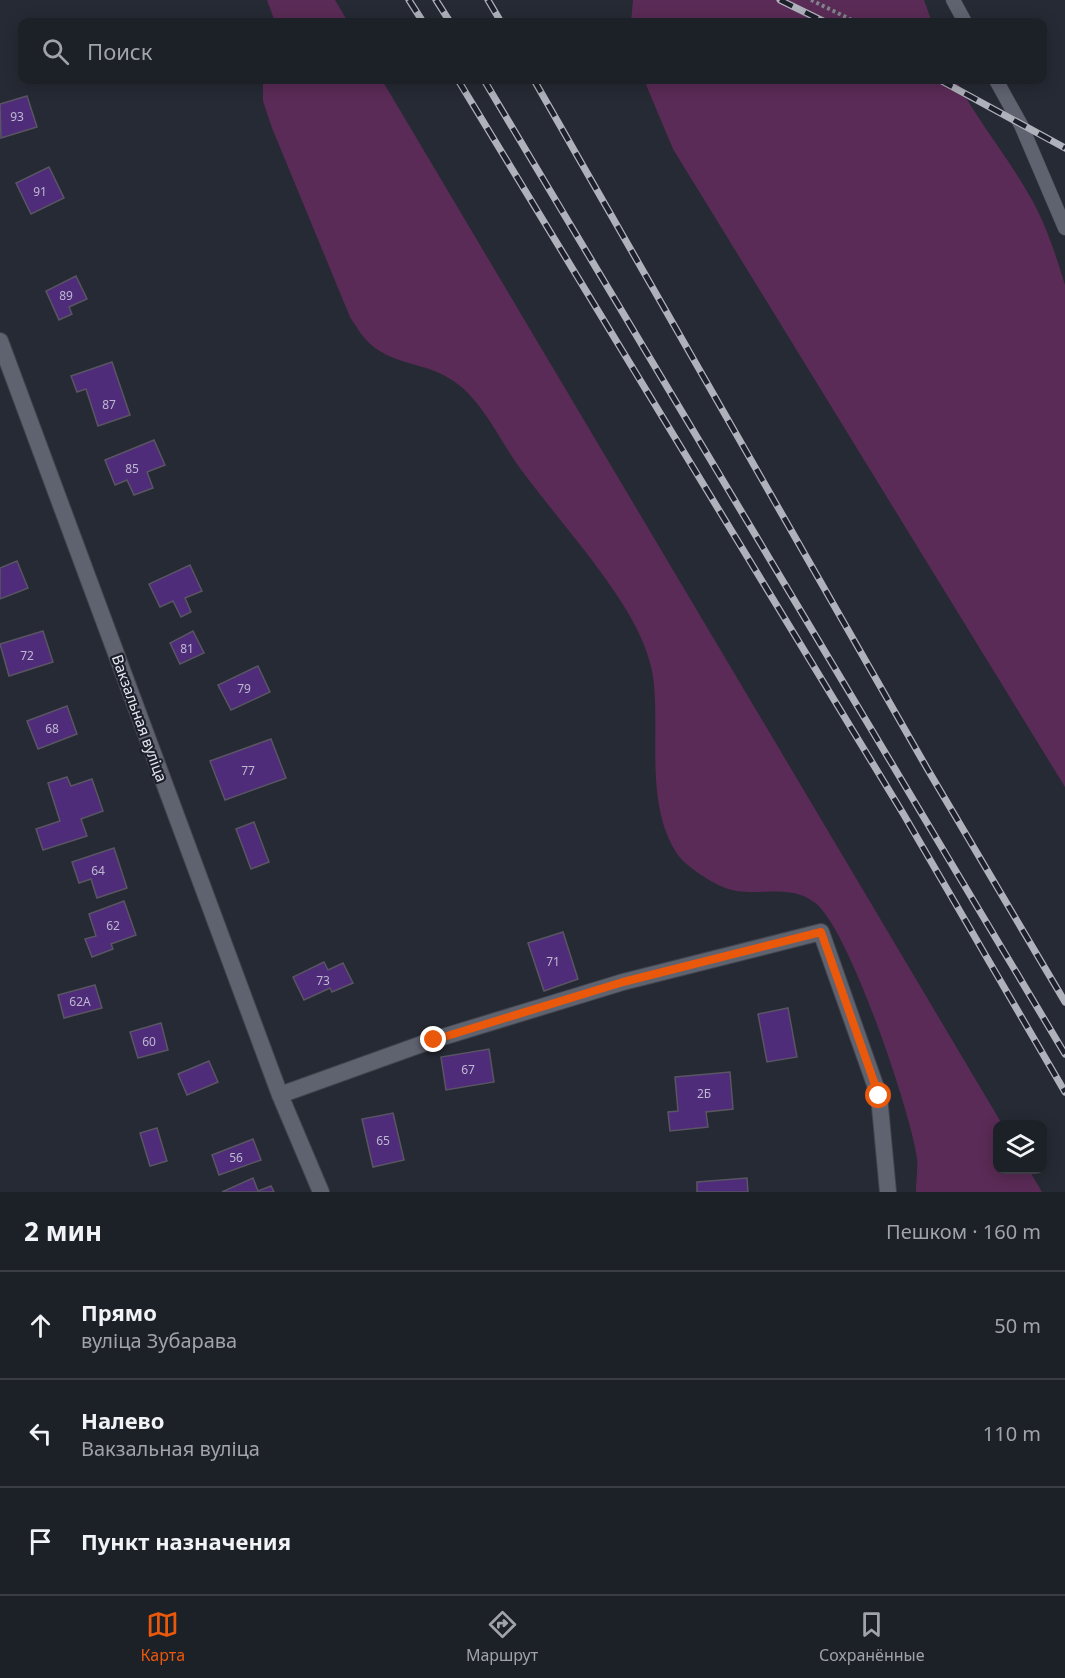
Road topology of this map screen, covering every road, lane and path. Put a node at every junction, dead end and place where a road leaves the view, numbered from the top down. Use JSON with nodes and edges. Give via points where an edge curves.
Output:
{"nodes":[{"id":1,"x":811,"y":0,"type":"edge"},
{"id":2,"x":953,"y":0,"type":"edge"},
{"id":3,"x":848,"y":18,"type":"edge"},
{"id":4,"x":963,"y":18,"type":"edge"},
{"id":5,"x":998,"y":84,"type":"edge"},
{"id":6,"x":1065,"y":228,"type":"edge"},
{"id":7,"x":0,"y":340,"type":"edge"},
{"id":8,"x":280,"y":1095,"type":"junction"},
{"id":9,"x":321,"y":1192,"type":"edge"},
{"id":10,"x":888,"y":1192,"type":"edge"}],
"edges":[{"from":1,"to":3,"type":"path"},
{"from":2,"to":4,"type":"lane"},
{"from":5,"to":6,"type":"lane","via":[[1021,125]]},
{"from":7,"to":8,"type":"street","name":"Вакзальная вуліца"},
{"from":8,"to":9,"type":"street","name":"Вакзальная вуліца"},
{"from":8,"to":10,"type":"street","via":[[434,1040],[623,982],[821,932],[879,1096]]}]}
